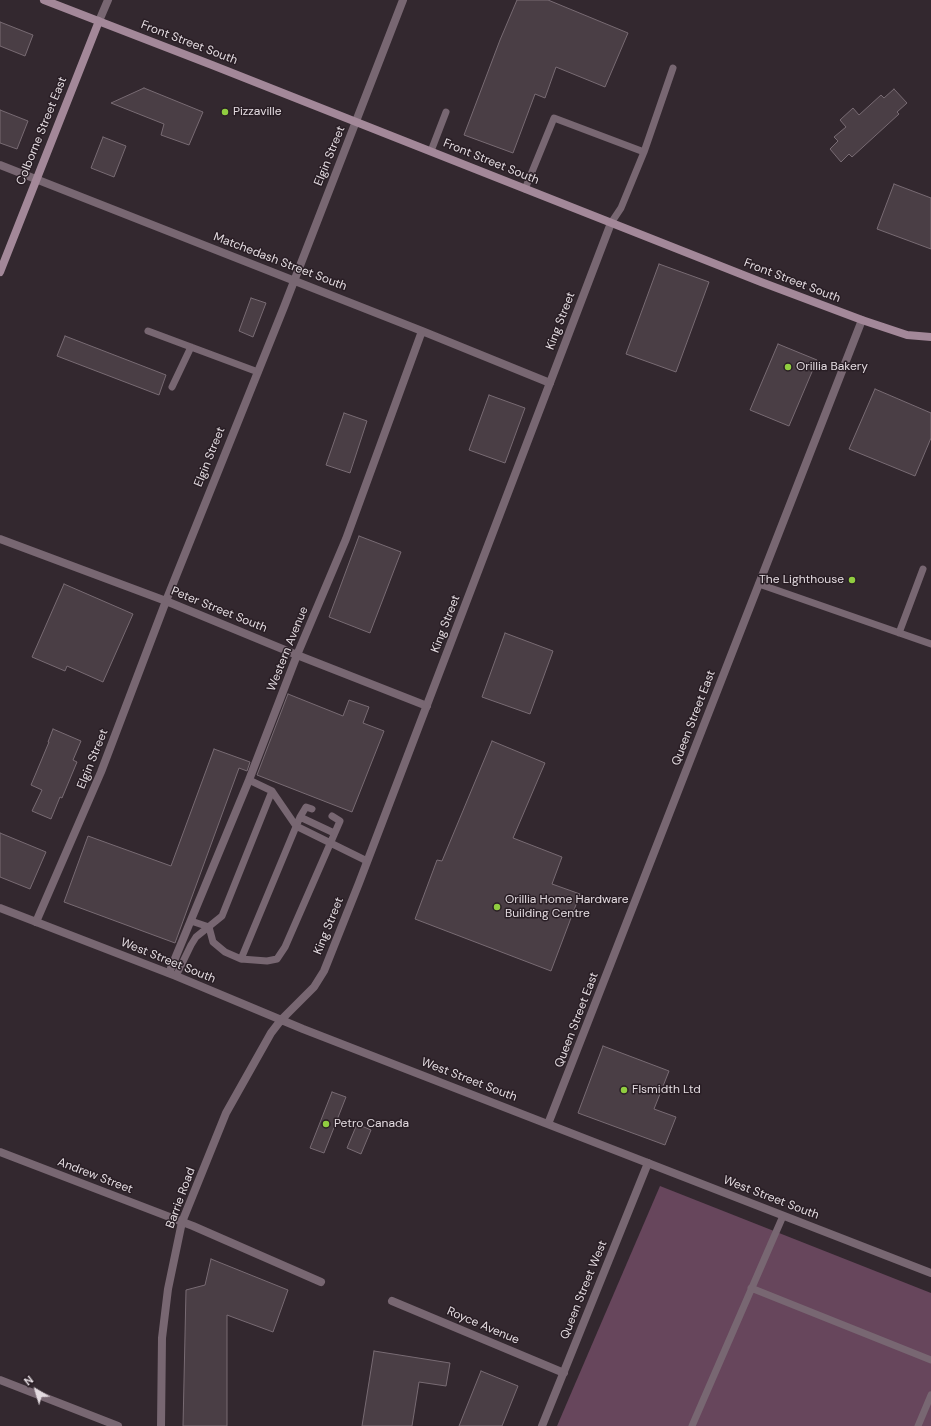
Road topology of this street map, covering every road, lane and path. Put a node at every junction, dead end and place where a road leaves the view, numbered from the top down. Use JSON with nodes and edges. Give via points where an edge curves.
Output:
{"nodes":[{"id":1,"x":44,"y":0,"type":"edge"},
{"id":2,"x":108,"y":0,"type":"edge"},
{"id":3,"x":403,"y":0,"type":"edge"},
{"id":4,"x":99,"y":21,"type":"junction"},
{"id":5,"x":673,"y":68,"type":"dead end"},
{"id":6,"x":446,"y":112,"type":"dead end"},
{"id":7,"x":357,"y":122,"type":"junction"},
{"id":8,"x":431,"y":151,"type":"junction"},
{"id":9,"x":644,"y":152,"type":"junction"},
{"id":10,"x":0,"y":165,"type":"edge"},
{"id":11,"x":36,"y":180,"type":"junction"},
{"id":12,"x":525,"y":189,"type":"junction"},
{"id":13,"x":611,"y":223,"type":"junction"},
{"id":14,"x":0,"y":272,"type":"edge"},
{"id":15,"x":294,"y":281,"type":"junction"},
{"id":16,"x":862,"y":320,"type":"junction"},
{"id":17,"x":148,"y":331,"type":"dead end"},
{"id":18,"x":422,"y":331,"type":"junction"},
{"id":19,"x":931,"y":337,"type":"edge"},
{"id":20,"x":191,"y":347,"type":"junction"},
{"id":21,"x":258,"y":372,"type":"junction"},
{"id":22,"x":550,"y":383,"type":"junction"},
{"id":23,"x":172,"y":387,"type":"dead end"},
{"id":24,"x":0,"y":538,"type":"edge"},
{"id":25,"x":923,"y":569,"type":"dead end"},
{"id":26,"x":759,"y":584,"type":"junction"},
{"id":27,"x":166,"y":601,"type":"junction"},
{"id":28,"x":899,"y":633,"type":"junction"},
{"id":29,"x":931,"y":644,"type":"edge"},
{"id":30,"x":297,"y":655,"type":"junction"},
{"id":31,"x":427,"y":706,"type":"junction"},
{"id":32,"x":249,"y":780,"type":"junction"},
{"id":33,"x":272,"y":791,"type":"junction"},
{"id":34,"x":312,"y":809,"type":"dead end"},
{"id":35,"x":332,"y":816,"type":"dead end"},
{"id":36,"x":300,"y":817,"type":"junction"},
{"id":37,"x":296,"y":826,"type":"junction"},
{"id":38,"x":334,"y":833,"type":"junction"},
{"id":39,"x":330,"y":844,"type":"junction"},
{"id":40,"x":367,"y":861,"type":"junction"},
{"id":41,"x":0,"y":908,"type":"edge"},
{"id":42,"x":191,"y":921,"type":"junction"},
{"id":43,"x":36,"y":922,"type":"junction"},
{"id":44,"x":209,"y":927,"type":"junction"},
{"id":45,"x":241,"y":959,"type":"junction"},
{"id":46,"x":172,"y":975,"type":"junction"},
{"id":47,"x":281,"y":1020,"type":"junction"},
{"id":48,"x":548,"y":1124,"type":"junction"},
{"id":49,"x":0,"y":1152,"type":"edge"},
{"id":50,"x":648,"y":1163,"type":"junction"},
{"id":51,"x":783,"y":1216,"type":"junction"},
{"id":52,"x":182,"y":1222,"type":"junction"},
{"id":53,"x":931,"y":1273,"type":"edge"},
{"id":54,"x":321,"y":1282,"type":"dead end"},
{"id":55,"x":752,"y":1288,"type":"junction"},
{"id":56,"x":392,"y":1301,"type":"dead end"},
{"id":57,"x":931,"y":1360,"type":"edge"},
{"id":58,"x":564,"y":1373,"type":"junction"},
{"id":59,"x":0,"y":1380,"type":"edge"},
{"id":60,"x":931,"y":1395,"type":"edge"},
{"id":61,"x":118,"y":1426,"type":"edge"},
{"id":62,"x":161,"y":1426,"type":"edge"},
{"id":63,"x":542,"y":1426,"type":"edge"},
{"id":64,"x":692,"y":1426,"type":"edge"},
{"id":65,"x":918,"y":1426,"type":"edge"}],
"edges":[{"from":1,"to":4,"type":"main road","name":"Front Street South"},
{"from":2,"to":4,"type":"street","name":"Colborne Street East"},
{"from":3,"to":7,"type":"street","name":"Elgin Street"},
{"from":4,"to":7,"type":"main road","name":"Front Street South"},
{"from":4,"to":11,"type":"main road","name":"Colborne Street East"},
{"from":5,"to":9,"type":"lane"},
{"from":6,"to":8,"type":"lane"},
{"from":7,"to":8,"type":"main road","name":"Front Street South"},
{"from":7,"to":15,"type":"street","name":"Elgin Street"},
{"from":8,"to":12,"type":"main road","name":"Front Street South"},
{"from":9,"to":12,"type":"lane","via":[[554,118]]},
{"from":9,"to":13,"type":"lane"},
{"from":10,"to":11,"type":"street","name":"Matchedash Street South"},
{"from":11,"to":14,"type":"main road","name":"Colborne Street East"},
{"from":11,"to":15,"type":"street","name":"Matchedash Street South"},
{"from":12,"to":13,"type":"main road","name":"Front Street South"},
{"from":13,"to":16,"type":"main road","name":"Front Street South"},
{"from":13,"to":22,"type":"street","name":"King Street"},
{"from":15,"to":18,"type":"street","name":"Matchedash Street South"},
{"from":15,"to":21,"type":"street","name":"Elgin Street"},
{"from":16,"to":19,"type":"main road","name":"Front Street South","via":[[907,335]]},
{"from":16,"to":26,"type":"street","name":"Queen Street East"},
{"from":17,"to":20,"type":"lane"},
{"from":18,"to":22,"type":"street","name":"Matchedash Street South"},
{"from":18,"to":30,"type":"street","name":"Western Avenue","via":[[346,539]]},
{"from":20,"to":21,"type":"lane"},
{"from":20,"to":23,"type":"lane"},
{"from":21,"to":27,"type":"street","name":"Elgin Street"},
{"from":22,"to":31,"type":"street","name":"King Street"},
{"from":24,"to":27,"type":"street","name":"Peter Street South"},
{"from":25,"to":28,"type":"lane"},
{"from":26,"to":28,"type":"lane"},
{"from":26,"to":48,"type":"street","name":"Queen Street East"},
{"from":27,"to":30,"type":"street","name":"Peter Street South"},
{"from":27,"to":43,"type":"street","name":"Elgin Street","via":[[101,772]]},
{"from":28,"to":29,"type":"lane"},
{"from":30,"to":31,"type":"street","name":"Peter Street South"},
{"from":30,"to":32,"type":"street","name":"Western Avenue"},
{"from":31,"to":40,"type":"street","name":"King Street"},
{"from":32,"to":33,"type":"lane"},
{"from":32,"to":42,"type":"street","name":"Western Avenue"},
{"from":33,"to":37,"type":"lane"},
{"from":33,"to":44,"type":"lane","via":[[222,916]]},
{"from":34,"to":36,"type":"lane","via":[[306,807]]},
{"from":35,"to":38,"type":"lane","via":[[340,821]]},
{"from":36,"to":37,"type":"lane"},
{"from":36,"to":38,"type":"lane"},
{"from":37,"to":39,"type":"lane"},
{"from":37,"to":45,"type":"lane"},
{"from":38,"to":39,"type":"lane"},
{"from":39,"to":40,"type":"lane"},
{"from":39,"to":45,"type":"lane","via":[[285,947],[277,959]]},
{"from":40,"to":47,"type":"street","name":"King Street","via":[[324,971],[314,987]]},
{"from":41,"to":43,"type":"street","name":"West Street South"},
{"from":42,"to":44,"type":"lane"},
{"from":42,"to":46,"type":"street","name":"Western Avenue"},
{"from":43,"to":46,"type":"street","name":"West Street South"},
{"from":44,"to":45,"type":"lane","via":[[213,942],[225,952]]},
{"from":44,"to":46,"type":"lane","via":[[196,937]]},
{"from":46,"to":47,"type":"street","name":"West Street South"},
{"from":47,"to":48,"type":"street","name":"West Street South"},
{"from":47,"to":52,"type":"street","name":"Barrie Road","via":[[226,1112]]},
{"from":48,"to":50,"type":"street","name":"West Street South"},
{"from":49,"to":52,"type":"street","name":"Andrew Street"},
{"from":50,"to":51,"type":"street","name":"West Street South"},
{"from":50,"to":58,"type":"street","name":"Queen Street West"},
{"from":51,"to":53,"type":"street","name":"West Street South"},
{"from":51,"to":55,"type":"lane"},
{"from":52,"to":54,"type":"street"},
{"from":52,"to":62,"type":"street","name":"Barrie Road","via":[[168,1289],[162,1338]]},
{"from":55,"to":57,"type":"lane"},
{"from":55,"to":64,"type":"lane"},
{"from":56,"to":58,"type":"street","name":"Royce Avenue"},
{"from":58,"to":63,"type":"street","name":"Queen Street West"},
{"from":59,"to":61,"type":"street"},
{"from":60,"to":65,"type":"lane"}]}
